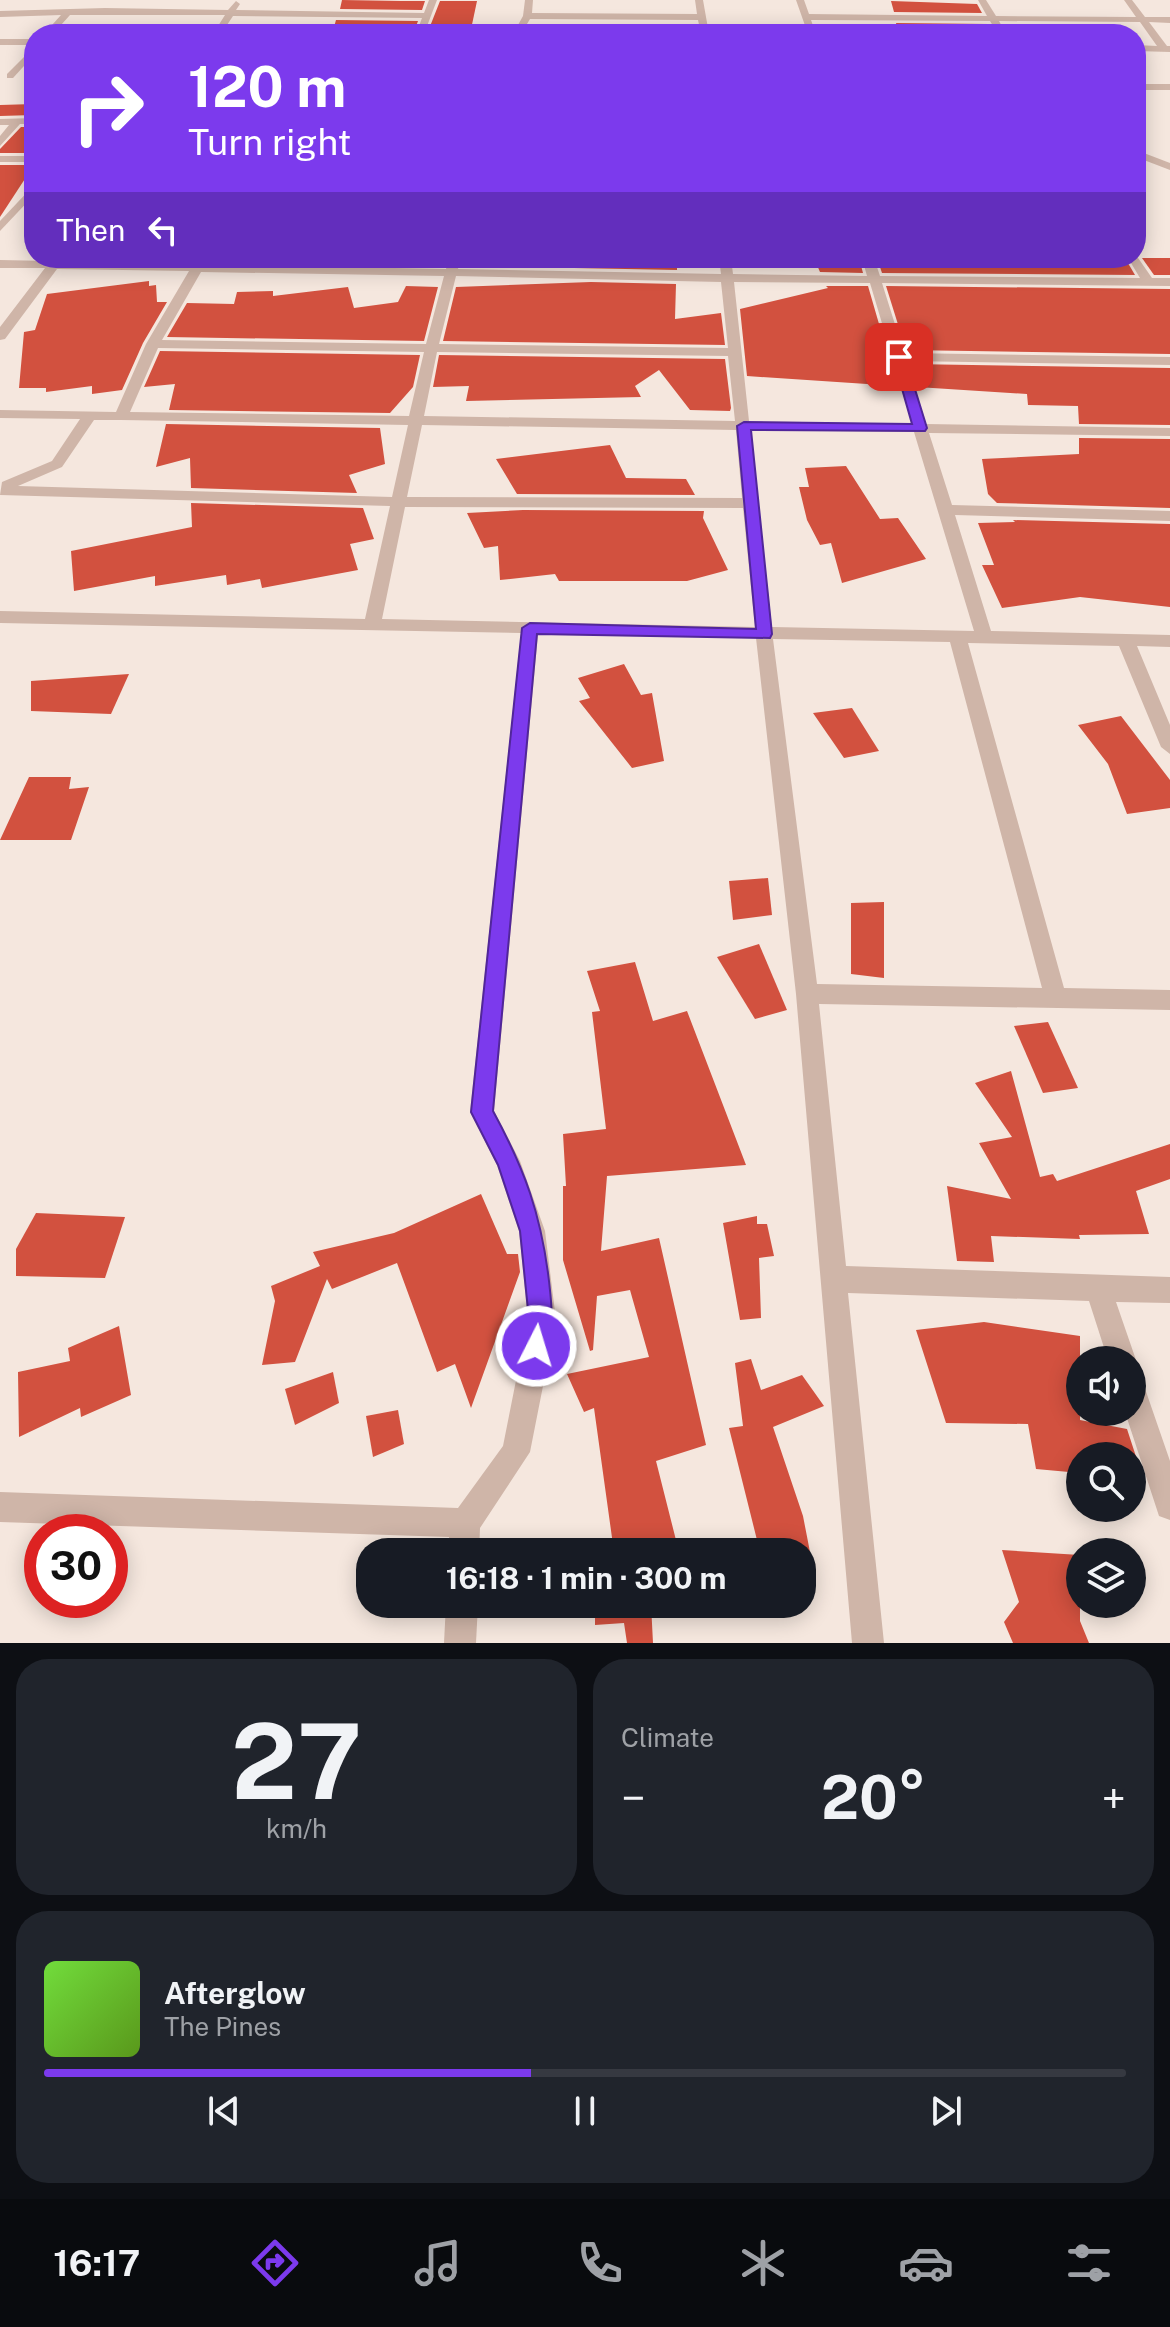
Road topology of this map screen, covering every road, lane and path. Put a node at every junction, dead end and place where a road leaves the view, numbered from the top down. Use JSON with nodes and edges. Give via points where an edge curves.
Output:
{"nodes":[{"id":1,"x":115,"y":0,"type":"edge"},
{"id":2,"x":238,"y":0,"type":"edge"},
{"id":3,"x":433,"y":0,"type":"edge"},
{"id":4,"x":529,"y":0,"type":"edge"},
{"id":5,"x":699,"y":0,"type":"edge"},
{"id":6,"x":800,"y":0,"type":"edge"},
{"id":7,"x":982,"y":0,"type":"edge"},
{"id":8,"x":1128,"y":0,"type":"edge"},
{"id":9,"x":1033,"y":10,"type":"dead end"},
{"id":10,"x":105,"y":11,"type":"junction"},
{"id":11,"x":232,"y":13,"type":"junction"},
{"id":12,"x":0,"y":14,"type":"edge"},
{"id":13,"x":66,"y":14,"type":"junction"},
{"id":14,"x":429,"y":16,"type":"junction"},
{"id":15,"x":527,"y":16,"type":"junction"},
{"id":16,"x":701,"y":17,"type":"junction"},
{"id":17,"x":805,"y":17,"type":"junction"},
{"id":18,"x":992,"y":18,"type":"junction"},
{"id":19,"x":1039,"y":19,"type":"junction"},
{"id":20,"x":1143,"y":20,"type":"junction"},
{"id":21,"x":1170,"y":20,"type":"edge"},
{"id":22,"x":57,"y":24,"type":"edge"},
{"id":23,"x":224,"y":24,"type":"edge"},
{"id":24,"x":425,"y":24,"type":"edge"},
{"id":25,"x":523,"y":24,"type":"edge"},
{"id":26,"x":703,"y":24,"type":"edge"},
{"id":27,"x":808,"y":24,"type":"edge"},
{"id":28,"x":996,"y":24,"type":"edge"},
{"id":29,"x":0,"y":42,"type":"edge"},
{"id":30,"x":24,"y":42,"type":"edge"},
{"id":31,"x":1146,"y":48,"type":"edge"},
{"id":32,"x":1167,"y":49,"type":"edge"},
{"id":33,"x":24,"y":59,"type":"edge"},
{"id":34,"x":5,"y":76,"type":"edge"},
{"id":35,"x":22,"y":76,"type":"dead end"},
{"id":36,"x":1146,"y":86,"type":"edge"},
{"id":37,"x":1170,"y":87,"type":"edge"},
{"id":38,"x":0,"y":122,"type":"edge"},
{"id":39,"x":17,"y":122,"type":"junction"},
{"id":40,"x":24,"y":122,"type":"edge"},
{"id":41,"x":0,"y":143,"type":"edge"},
{"id":42,"x":1146,"y":157,"type":"edge"},
{"id":43,"x":0,"y":159,"type":"edge"},
{"id":44,"x":24,"y":159,"type":"edge"},
{"id":45,"x":1170,"y":167,"type":"edge"},
{"id":46,"x":24,"y":199,"type":"edge"},
{"id":47,"x":20,"y":203,"type":"junction"},
{"id":48,"x":24,"y":203,"type":"edge"},
{"id":49,"x":0,"y":228,"type":"edge"},
{"id":50,"x":0,"y":264,"type":"edge"},
{"id":51,"x":24,"y":264,"type":"edge"},
{"id":52,"x":52,"y":268,"type":"edge"},
{"id":53,"x":139,"y":268,"type":"edge"},
{"id":54,"x":233,"y":268,"type":"edge"},
{"id":55,"x":452,"y":268,"type":"edge"},
{"id":56,"x":726,"y":268,"type":"edge"},
{"id":57,"x":870,"y":268,"type":"edge"},
{"id":58,"x":1140,"y":268,"type":"edge"},
{"id":59,"x":196,"y":270,"type":"junction"},
{"id":60,"x":873,"y":279,"type":"junction"},
{"id":61,"x":1148,"y":282,"type":"junction"},
{"id":62,"x":1170,"y":282,"type":"edge"},
{"id":63,"x":0,"y":336,"type":"edge"},
{"id":64,"x":153,"y":344,"type":"junction"},
{"id":65,"x":431,"y":348,"type":"junction"},
{"id":66,"x":735,"y":352,"type":"junction"},
{"id":67,"x":899,"y":357,"type":"junction"},
{"id":68,"x":1170,"y":361,"type":"edge"},
{"id":69,"x":0,"y":414,"type":"edge"},
{"id":70,"x":89,"y":416,"type":"junction"},
{"id":71,"x":121,"y":416,"type":"junction"},
{"id":72,"x":417,"y":418,"type":"junction"},
{"id":73,"x":744,"y":426,"type":"junction"},
{"id":74,"x":920,"y":428,"type":"junction"},
{"id":75,"x":1170,"y":432,"type":"edge"},
{"id":76,"x":0,"y":489,"type":"edge"},
{"id":77,"x":400,"y":502,"type":"junction"},
{"id":78,"x":752,"y":503,"type":"junction"},
{"id":79,"x":946,"y":510,"type":"junction"},
{"id":80,"x":1170,"y":516,"type":"edge"},
{"id":81,"x":0,"y":617,"type":"edge"},
{"id":82,"x":372,"y":626,"type":"junction"},
{"id":83,"x":530,"y":628,"type":"junction"},
{"id":84,"x":764,"y":634,"type":"junction"},
{"id":85,"x":957,"y":636,"type":"junction"},
{"id":86,"x":984,"y":636,"type":"junction"},
{"id":87,"x":1125,"y":639,"type":"junction"},
{"id":88,"x":1170,"y":641,"type":"edge"},
{"id":89,"x":1170,"y":747,"type":"edge"},
{"id":90,"x":807,"y":994,"type":"junction"},
{"id":91,"x":1056,"y":999,"type":"junction"},
{"id":92,"x":1170,"y":1000,"type":"edge"},
{"id":93,"x":835,"y":1279,"type":"junction"},
{"id":94,"x":1099,"y":1290,"type":"junction"},
{"id":95,"x":1170,"y":1290,"type":"edge"},
{"id":96,"x":1117,"y":1346,"type":"edge"},
{"id":97,"x":1144,"y":1426,"type":"edge"},
{"id":98,"x":1170,"y":1505,"type":"edge"},
{"id":99,"x":0,"y":1507,"type":"edge"},
{"id":100,"x":465,"y":1538,"type":"edge"},
{"id":101,"x":461,"y":1618,"type":"edge"},
{"id":102,"x":460,"y":1643,"type":"edge"},
{"id":103,"x":868,"y":1643,"type":"edge"}],
"edges":[{"from":1,"to":10,"type":"street"},
{"from":2,"to":11,"type":"street"},
{"from":3,"to":14,"type":"street"},
{"from":4,"to":15,"type":"street"},
{"from":5,"to":16,"type":"street"},
{"from":6,"to":17,"type":"street"},
{"from":7,"to":18,"type":"street"},
{"from":8,"to":20,"type":"street"},
{"from":9,"to":19,"type":"street"},
{"from":10,"to":11,"type":"street"},
{"from":10,"to":13,"type":"street"},
{"from":11,"to":14,"type":"street"},
{"from":11,"to":23,"type":"street"},
{"from":12,"to":13,"type":"street"},
{"from":13,"to":22,"type":"street"},
{"from":14,"to":24,"type":"street"},
{"from":15,"to":16,"type":"street"},
{"from":15,"to":25,"type":"street"},
{"from":16,"to":26,"type":"street"},
{"from":17,"to":18,"type":"street"},
{"from":17,"to":27,"type":"street"},
{"from":18,"to":19,"type":"street"},
{"from":18,"to":28,"type":"street"},
{"from":19,"to":20,"type":"street"},
{"from":20,"to":21,"type":"street"},
{"from":20,"to":32,"type":"street"},
{"from":29,"to":30,"type":"street"},
{"from":31,"to":32,"type":"street"},
{"from":33,"to":34,"type":"street"},
{"from":34,"to":35,"type":"street"},
{"from":36,"to":37,"type":"street"},
{"from":38,"to":39,"type":"street"},
{"from":39,"to":40,"type":"street"},
{"from":39,"to":41,"type":"street"},
{"from":42,"to":45,"type":"street"},
{"from":43,"to":44,"type":"street"},
{"from":46,"to":47,"type":"street"},
{"from":47,"to":48,"type":"street"},
{"from":47,"to":49,"type":"street"},
{"from":50,"to":51,"type":"street"},
{"from":52,"to":63,"type":"street"},
{"from":53,"to":59,"type":"street"},
{"from":54,"to":59,"type":"street"},
{"from":55,"to":65,"type":"street"},
{"from":56,"to":60,"type":"street"},
{"from":56,"to":66,"type":"street"},
{"from":57,"to":60,"type":"street"},
{"from":58,"to":61,"type":"street"},
{"from":59,"to":64,"type":"street"},
{"from":60,"to":61,"type":"street"},
{"from":60,"to":67,"type":"street"},
{"from":61,"to":62,"type":"street"},
{"from":64,"to":65,"type":"street"},
{"from":64,"to":71,"type":"street"},
{"from":65,"to":66,"type":"street"},
{"from":65,"to":72,"type":"street"},
{"from":66,"to":73,"type":"street"},
{"from":67,"to":68,"type":"street"},
{"from":67,"to":74,"type":"street"},
{"from":69,"to":70,"type":"street"},
{"from":70,"to":71,"type":"street"},
{"from":70,"to":76,"type":"street","via":[[57,464]]},
{"from":71,"to":72,"type":"street"},
{"from":72,"to":73,"type":"street"},
{"from":72,"to":77,"type":"street"},
{"from":73,"to":74,"type":"street"},
{"from":73,"to":78,"type":"street"},
{"from":74,"to":75,"type":"street"},
{"from":74,"to":79,"type":"street"},
{"from":76,"to":77,"type":"street"},
{"from":77,"to":78,"type":"street"},
{"from":77,"to":82,"type":"street"},
{"from":78,"to":84,"type":"street"},
{"from":79,"to":80,"type":"street"},
{"from":79,"to":86,"type":"street"},
{"from":81,"to":82,"type":"street"},
{"from":82,"to":83,"type":"street"},
{"from":83,"to":84,"type":"street"},
{"from":83,"to":100,"type":"street","via":[[482,1112],[508,1161],[532,1231],[542,1320],[516,1452]]},
{"from":84,"to":85,"type":"street"},
{"from":84,"to":90,"type":"street"},
{"from":85,"to":86,"type":"street"},
{"from":85,"to":91,"type":"street"},
{"from":86,"to":87,"type":"street"},
{"from":87,"to":88,"type":"street"},
{"from":87,"to":89,"type":"street"},
{"from":90,"to":91,"type":"street"},
{"from":90,"to":93,"type":"street"},
{"from":91,"to":92,"type":"street"},
{"from":93,"to":94,"type":"street"},
{"from":93,"to":103,"type":"street"},
{"from":94,"to":95,"type":"street"},
{"from":94,"to":96,"type":"street"},
{"from":97,"to":98,"type":"street"},
{"from":99,"to":100,"type":"street"},
{"from":101,"to":102,"type":"street"}]}
